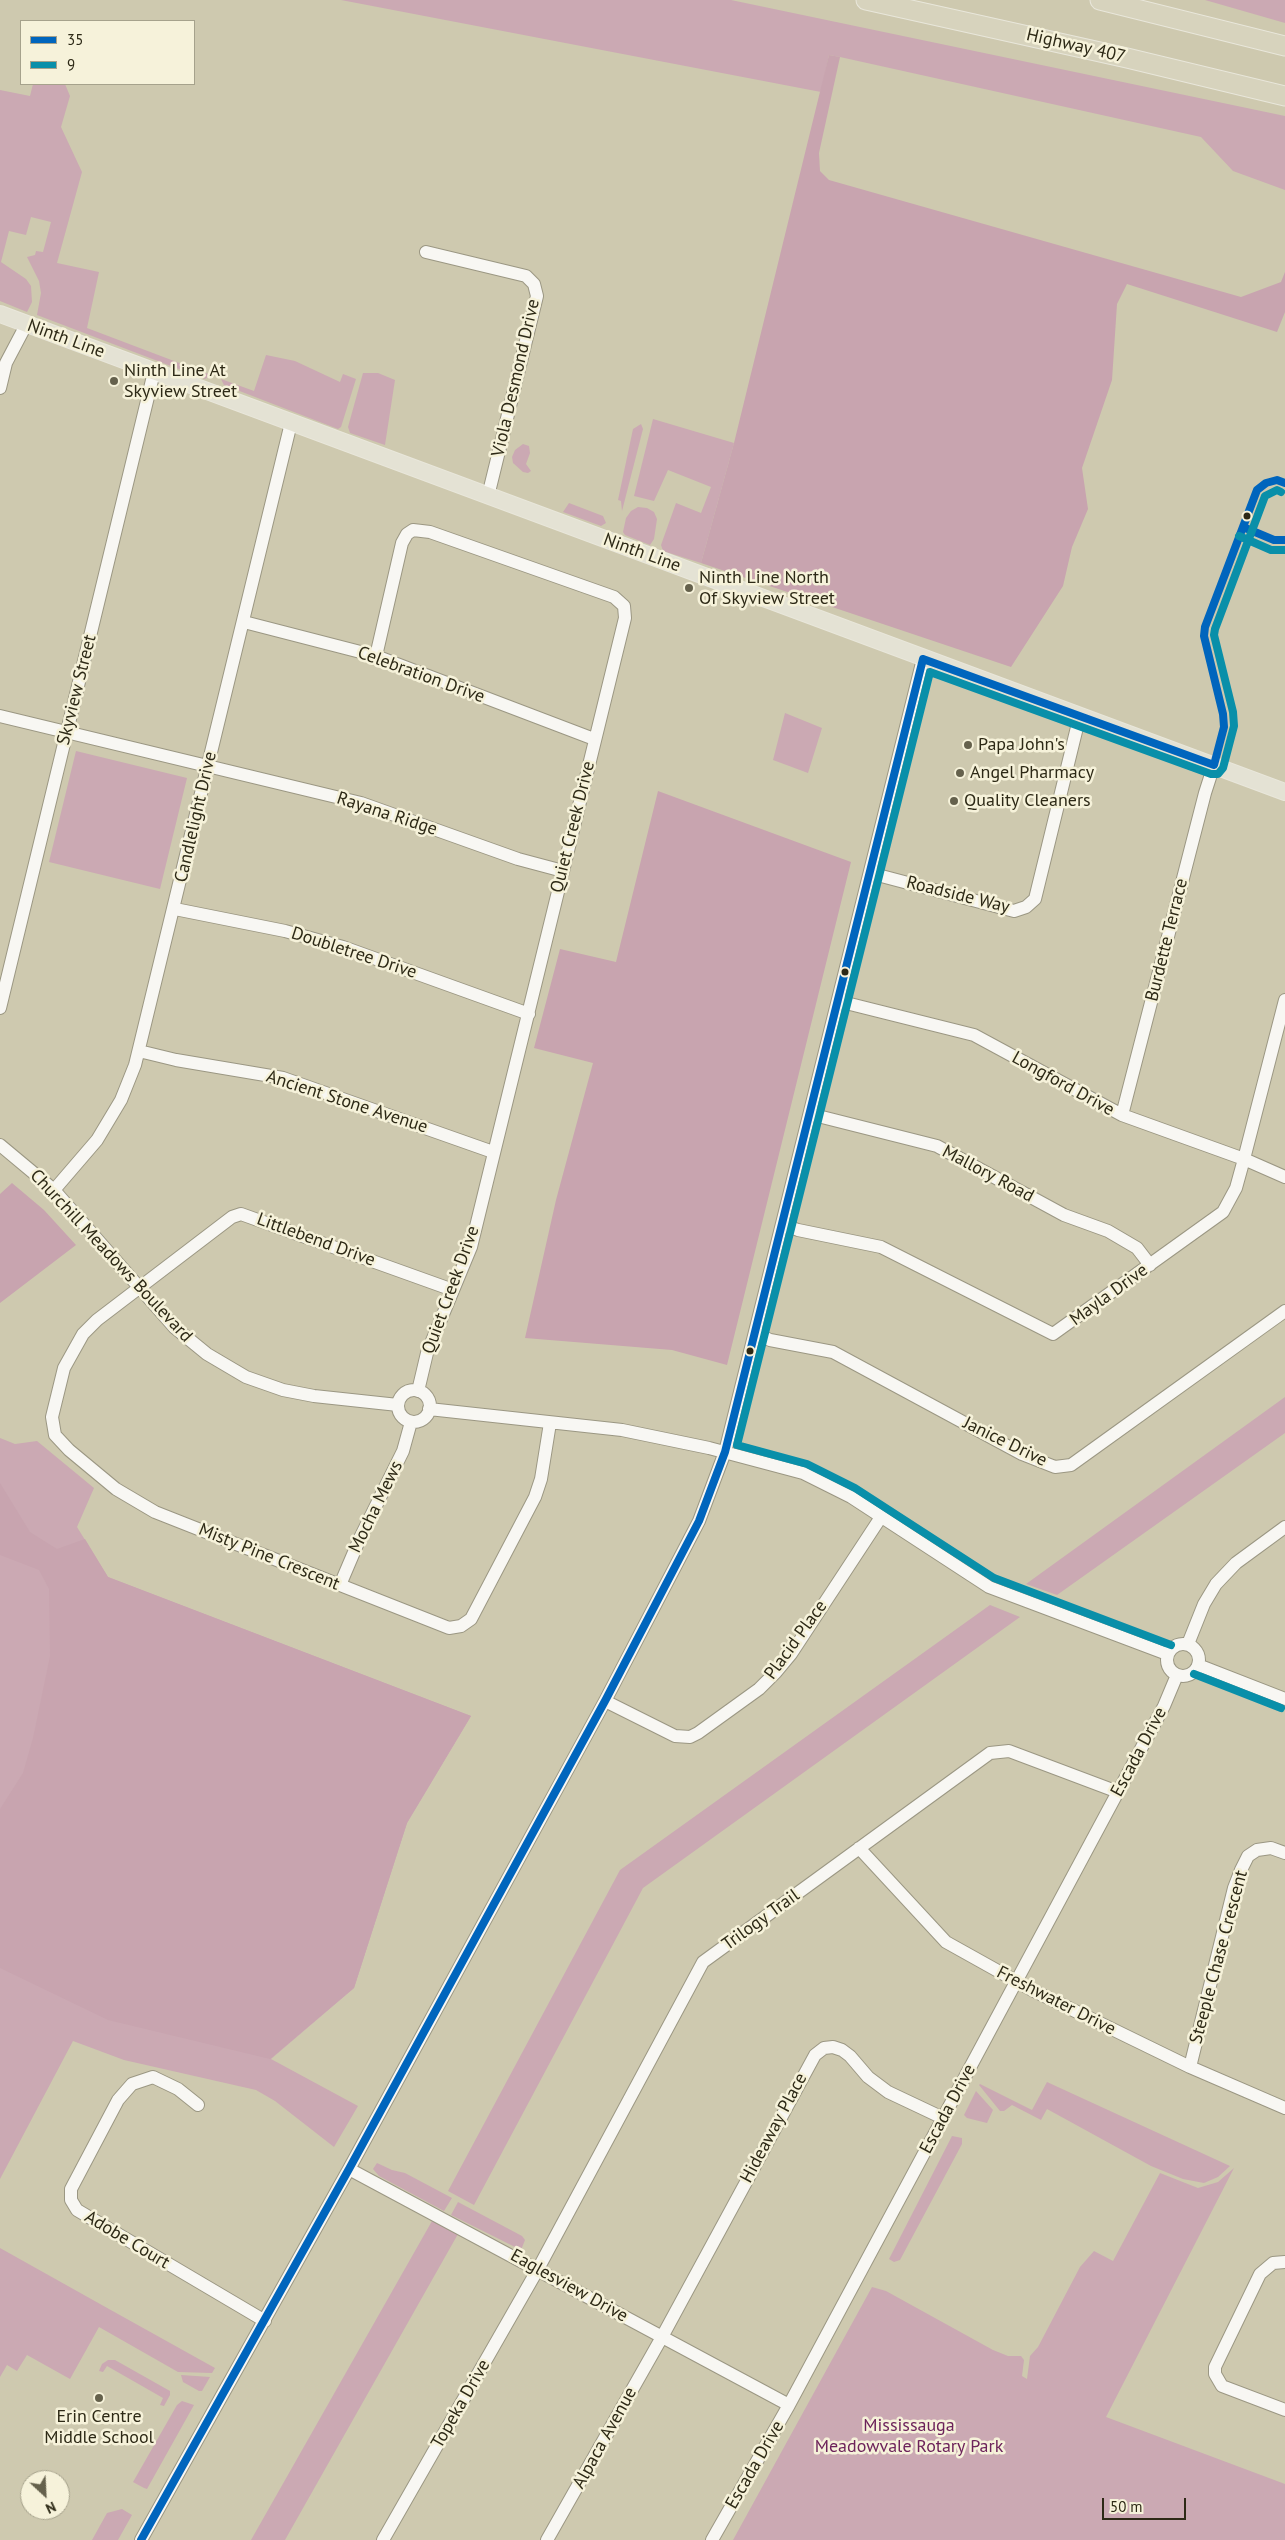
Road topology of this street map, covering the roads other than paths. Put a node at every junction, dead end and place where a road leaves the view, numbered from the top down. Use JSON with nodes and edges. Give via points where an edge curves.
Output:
{"nodes":[{"id":1,"x":866,"y":0,"type":"edge"},
{"id":2,"x":1100,"y":0,"type":"edge"},
{"id":3,"x":1285,"y":46,"type":"edge"},
{"id":4,"x":1285,"y":96,"type":"edge"},
{"id":5,"x":426,"y":252,"type":"dead end"},
{"id":6,"x":0,"y":314,"type":"edge"},
{"id":7,"x":26,"y":325,"type":"junction"},
{"id":8,"x":154,"y":372,"type":"junction"},
{"id":9,"x":0,"y":388,"type":"edge"},
{"id":10,"x":291,"y":423,"type":"junction"},
{"id":11,"x":488,"y":496,"type":"junction"},
{"id":12,"x":244,"y":622,"type":"junction"},
{"id":13,"x":376,"y":656,"type":"junction"},
{"id":14,"x":923,"y":659,"type":"junction"},
{"id":15,"x":1080,"y":715,"type":"junction"},
{"id":16,"x":0,"y":716,"type":"edge"},
{"id":17,"x":67,"y":732,"type":"junction"},
{"id":18,"x":594,"y":739,"type":"junction"},
{"id":19,"x":208,"y":766,"type":"junction"},
{"id":20,"x":1214,"y":766,"type":"junction"},
{"id":21,"x":1285,"y":792,"type":"edge"},
{"id":22,"x":563,"y":871,"type":"junction"},
{"id":23,"x":870,"y":873,"type":"junction"},
{"id":24,"x":175,"y":910,"type":"junction"},
{"id":25,"x":1285,"y":1000,"type":"edge"},
{"id":26,"x":838,"y":1001,"type":"junction"},
{"id":27,"x":0,"y":1008,"type":"edge"},
{"id":28,"x":528,"y":1014,"type":"junction"},
{"id":29,"x":140,"y":1051,"type":"junction"},
{"id":30,"x":810,"y":1114,"type":"junction"},
{"id":31,"x":1122,"y":1116,"type":"junction"},
{"id":32,"x":0,"y":1145,"type":"edge"},
{"id":33,"x":493,"y":1152,"type":"junction"},
{"id":34,"x":1244,"y":1159,"type":"junction"},
{"id":35,"x":1285,"y":1177,"type":"edge"},
{"id":36,"x":54,"y":1190,"type":"junction"},
{"id":37,"x":782,"y":1224,"type":"junction"},
{"id":38,"x":1150,"y":1265,"type":"junction"},
{"id":39,"x":139,"y":1288,"type":"junction"},
{"id":40,"x":454,"y":1290,"type":"junction"},
{"id":41,"x":1285,"y":1312,"type":"edge"},
{"id":42,"x":755,"y":1333,"type":"junction"},
{"id":43,"x":418,"y":1391,"type":"junction"},
{"id":44,"x":398,"y":1405,"type":"junction"},
{"id":45,"x":429,"y":1409,"type":"junction"},
{"id":46,"x":550,"y":1423,"type":"junction"},
{"id":47,"x":410,"y":1425,"type":"junction"},
{"id":48,"x":725,"y":1452,"type":"junction"},
{"id":49,"x":881,"y":1517,"type":"junction"},
{"id":50,"x":1285,"y":1527,"type":"edge"},
{"id":51,"x":340,"y":1585,"type":"junction"},
{"id":52,"x":1188,"y":1644,"type":"junction"},
{"id":53,"x":1167,"y":1654,"type":"junction"},
{"id":54,"x":1198,"y":1665,"type":"junction"},
{"id":55,"x":1178,"y":1675,"type":"junction"},
{"id":56,"x":1285,"y":1699,"type":"edge"},
{"id":57,"x":605,"y":1701,"type":"junction"},
{"id":58,"x":1118,"y":1792,"type":"junction"},
{"id":59,"x":859,"y":1848,"type":"junction"},
{"id":60,"x":1285,"y":1853,"type":"edge"},
{"id":61,"x":1016,"y":1982,"type":"junction"},
{"id":62,"x":1190,"y":2067,"type":"junction"},
{"id":63,"x":198,"y":2105,"type":"dead end"},
{"id":64,"x":1285,"y":2108,"type":"edge"},
{"id":65,"x":943,"y":2118,"type":"junction"},
{"id":66,"x":350,"y":2169,"type":"junction"},
{"id":67,"x":1285,"y":2262,"type":"edge"},
{"id":68,"x":538,"y":2269,"type":"junction"},
{"id":69,"x":265,"y":2321,"type":"junction"},
{"id":70,"x":662,"y":2336,"type":"junction"},
{"id":71,"x":789,"y":2405,"type":"junction"},
{"id":72,"x":1285,"y":2410,"type":"edge"},
{"id":73,"x":140,"y":2540,"type":"edge"},
{"id":74,"x":383,"y":2540,"type":"edge"},
{"id":75,"x":547,"y":2540,"type":"edge"},
{"id":76,"x":712,"y":2540,"type":"edge"}],
"edges":[{"from":1,"to":4,"type":"highway","name":"Highway 407"},
{"from":2,"to":3,"type":"highway"},
{"from":5,"to":11,"type":"street","name":"Viola Desmond Drive","via":[[526,276],[534,284],[537,296]]},
{"from":6,"to":7,"type":"main road","name":"Ninth Line"},
{"from":7,"to":8,"type":"main road","name":"Ninth Line"},
{"from":7,"to":9,"type":"street","via":[[6,363]]},
{"from":8,"to":10,"type":"main road","name":"Ninth Line"},
{"from":8,"to":17,"type":"street","name":"Skyview Street"},
{"from":10,"to":11,"type":"main road","name":"Ninth Line"},
{"from":10,"to":12,"type":"street","name":"Candlelight Drive"},
{"from":11,"to":14,"type":"main road","name":"Ninth Line"},
{"from":12,"to":13,"type":"street","name":"Celebration Drive"},
{"from":12,"to":19,"type":"street","name":"Candlelight Drive"},
{"from":13,"to":18,"type":"street","name":"Celebration Drive"},
{"from":13,"to":18,"type":"street","name":"Quiet Creek Drive","via":[[402,543],[413,530],[430,532],[614,597],[624,606],[625,618]]},
{"from":14,"to":15,"type":"main road","name":"Ninth Line"},
{"from":14,"to":23,"type":"street"},
{"from":15,"to":20,"type":"main road","name":"Ninth Line"},
{"from":15,"to":23,"type":"street","name":"Roadside Way","via":[[1035,900],[1026,908],[1014,911]]},
{"from":16,"to":17,"type":"street","name":"Rayana Ridge"},
{"from":17,"to":19,"type":"street","name":"Rayana Ridge"},
{"from":17,"to":27,"type":"street","name":"Skyview Street"},
{"from":18,"to":22,"type":"street","name":"Quiet Creek Drive"},
{"from":19,"to":22,"type":"street","name":"Rayana Ridge","via":[[360,803],[518,859]]},
{"from":19,"to":24,"type":"street","name":"Candlelight Drive"},
{"from":20,"to":21,"type":"main road","name":"Ninth Line"},
{"from":20,"to":31,"type":"street","name":"Burdette Terrace"},
{"from":22,"to":28,"type":"street","name":"Quiet Creek Drive"},
{"from":23,"to":26,"type":"street"},
{"from":24,"to":28,"type":"street","name":"Doubletree Drive","via":[[285,931],[343,947]]},
{"from":24,"to":29,"type":"street","name":"Candlelight Drive"},
{"from":25,"to":34,"type":"street","name":"Mayla Drive"},
{"from":26,"to":30,"type":"street"},
{"from":26,"to":31,"type":"street","name":"Longford Drive","via":[[974,1035]]},
{"from":28,"to":33,"type":"street","name":"Quiet Creek Drive"},
{"from":29,"to":33,"type":"street","name":"Ancient Stone Avenue","via":[[283,1078]]},
{"from":29,"to":36,"type":"street","name":"Candlelight Drive","via":[[132,1077],[109,1121]]},
{"from":30,"to":37,"type":"street"},
{"from":30,"to":38,"type":"street","name":"Mallory Road","via":[[937,1146],[1064,1215],[1108,1231],[1138,1248]]},
{"from":31,"to":34,"type":"street","name":"Longford Drive"},
{"from":32,"to":36,"type":"street","name":"Churchill Meadows Boulevard"},
{"from":33,"to":40,"type":"street","name":"Quiet Creek Drive","via":[[471,1247]]},
{"from":34,"to":35,"type":"street","name":"Longford Drive"},
{"from":34,"to":38,"type":"street","name":"Mayla Drive","via":[[1236,1188],[1223,1212]]},
{"from":36,"to":39,"type":"street","name":"Churchill Meadows Boulevard"},
{"from":37,"to":38,"type":"street","name":"Mayla Drive","via":[[881,1247],[1053,1334]]},
{"from":37,"to":42,"type":"street"},
{"from":39,"to":40,"type":"street","name":"Littlebend Drive","via":[[232,1217],[241,1214]]},
{"from":39,"to":44,"type":"street","name":"Churchill Meadows Boulevard","via":[[191,1342],[246,1377],[283,1390],[314,1396]]},
{"from":39,"to":51,"type":"street","name":"Misty Pine Crescent","via":[[97,1320],[73,1348],[64,1368],[52,1417],[55,1435],[116,1489],[142,1505]]},
{"from":40,"to":43,"type":"street","name":"Quiet Creek Drive","via":[[427,1353]]},
{"from":41,"to":42,"type":"street","name":"Janice Drive","via":[[1070,1465],[1055,1467],[1022,1454],[832,1352],[770,1340]]},
{"from":42,"to":48,"type":"street"},
{"from":43,"to":44,"type":"street","via":[[406,1392]]},
{"from":43,"to":45,"type":"street","via":[[427,1396]]},
{"from":44,"to":47,"type":"street","via":[[400,1414]]},
{"from":45,"to":46,"type":"street"},
{"from":45,"to":47,"type":"street","via":[[421,1420]]},
{"from":46,"to":48,"type":"street","via":[[622,1430]]},
{"from":46,"to":51,"type":"street","name":"Misty Pine Crescent","via":[[535,1497],[471,1619],[462,1626],[449,1628]]},
{"from":47,"to":51,"type":"street","name":"Mocha Mews","via":[[403,1451]]},
{"from":48,"to":49,"type":"street","via":[[803,1473],[851,1497]]},
{"from":48,"to":57,"type":"street","via":[[699,1521]]},
{"from":49,"to":53,"type":"street","via":[[989,1587]]},
{"from":49,"to":57,"type":"street","name":"Placid Place","via":[[776,1672],[759,1689],[698,1733],[690,1737],[675,1736]]},
{"from":50,"to":52,"type":"street","via":[[1221,1578],[1204,1604]]},
{"from":52,"to":53,"type":"street","via":[[1176,1645]]},
{"from":52,"to":54,"type":"street","via":[[1197,1652]]},
{"from":53,"to":55,"type":"street","via":[[1169,1669]]},
{"from":54,"to":55,"type":"street","via":[[1190,1674]]},
{"from":54,"to":56,"type":"street"},
{"from":55,"to":58,"type":"street","name":"Escada Drive"},
{"from":57,"to":66,"type":"street"},
{"from":58,"to":59,"type":"street","name":"Trilogy Trail","via":[[1009,1751],[995,1751]]},
{"from":58,"to":61,"type":"street","name":"Escada Drive"},
{"from":59,"to":61,"type":"street","name":"Freshwater Drive","via":[[946,1942]]},
{"from":59,"to":68,"type":"street","name":"Trilogy Trail","via":[[704,1962]]},
{"from":60,"to":62,"type":"street","name":"Steeple Chase Crescent","via":[[1271,1848],[1257,1850],[1248,1856],[1240,1870]]},
{"from":61,"to":62,"type":"street","name":"Freshwater Drive"},
{"from":61,"to":65,"type":"street","name":"Escada Drive"},
{"from":62,"to":64,"type":"street","name":"Freshwater Drive"},
{"from":63,"to":69,"type":"street","name":"Adobe Court","via":[[178,2088],[153,2077],[132,2084],[118,2100],[71,2189],[71,2200],[77,2210]]},
{"from":65,"to":70,"type":"street","name":"Hideaway Place","via":[[888,2092],[842,2050],[824,2048],[815,2055]]},
{"from":65,"to":71,"type":"street","name":"Escada Drive"},
{"from":66,"to":68,"type":"street","name":"Eaglesview Drive"},
{"from":66,"to":69,"type":"street"},
{"from":67,"to":72,"type":"street","via":[[1273,2264],[1260,2274],[1215,2367],[1222,2386]]},
{"from":68,"to":70,"type":"street","name":"Eaglesview Drive"},
{"from":68,"to":74,"type":"street","name":"Topeka Drive"},
{"from":69,"to":73,"type":"street"},
{"from":70,"to":71,"type":"street","name":"Eaglesview Drive"},
{"from":70,"to":75,"type":"street","name":"Alpaca Avenue"},
{"from":71,"to":76,"type":"street","name":"Escada Drive"}]}
